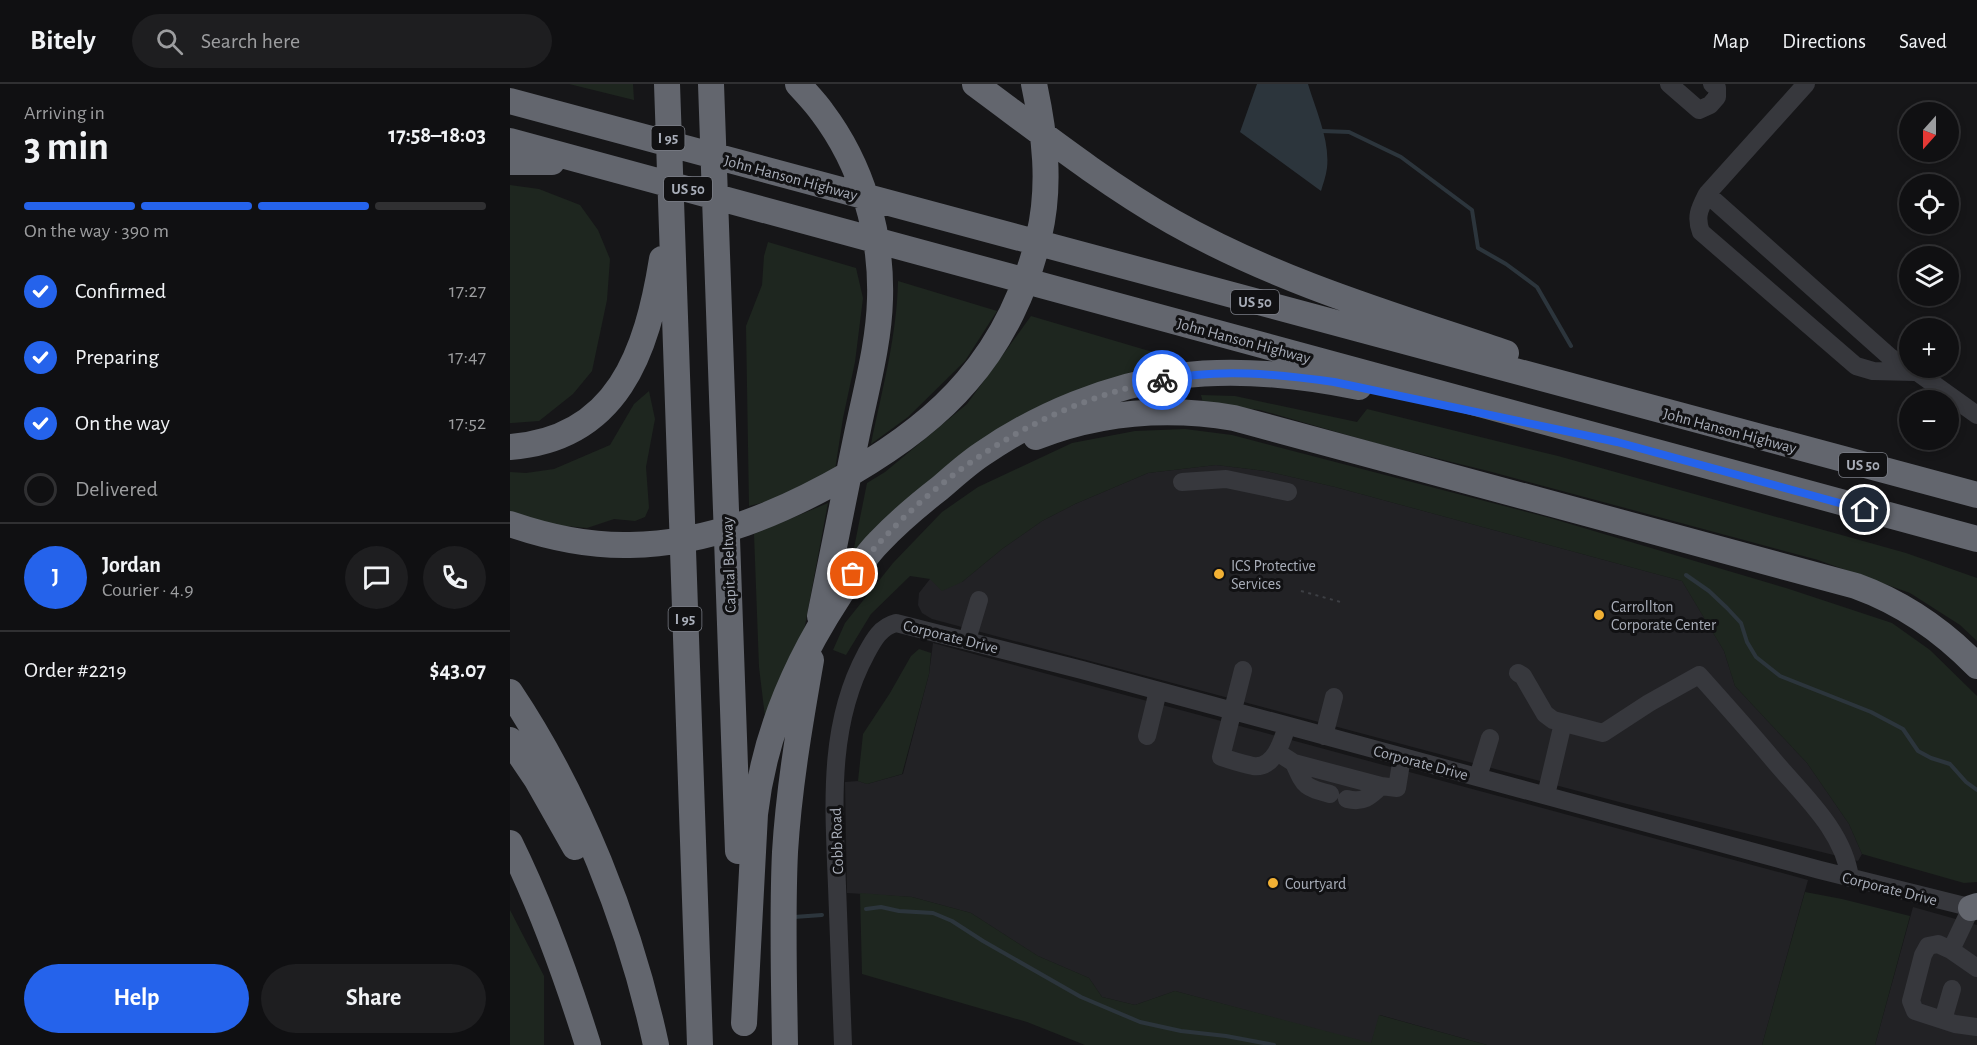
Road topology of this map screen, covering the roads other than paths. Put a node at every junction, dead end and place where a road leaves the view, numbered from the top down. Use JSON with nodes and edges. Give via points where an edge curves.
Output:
{"nodes":[{"id":1,"x":667,"y":84,"type":"edge"},
{"id":2,"x":711,"y":84,"type":"edge"},
{"id":3,"x":798,"y":84,"type":"edge"},
{"id":4,"x":975,"y":84,"type":"edge"},
{"id":5,"x":997,"y":84,"type":"edge"},
{"id":6,"x":1034,"y":84,"type":"edge"},
{"id":7,"x":1668,"y":84,"type":"edge"},
{"id":8,"x":1712,"y":84,"type":"edge"},
{"id":9,"x":1806,"y":84,"type":"edge"},
{"id":10,"x":510,"y":101,"type":"edge"},
{"id":11,"x":510,"y":141,"type":"edge"},
{"id":12,"x":510,"y":162,"type":"edge"},
{"id":13,"x":613,"y":168,"type":"junction"},
{"id":14,"x":1098,"y":175,"type":"junction"},
{"id":15,"x":670,"y":193,"type":"junction"},
{"id":16,"x":1707,"y":194,"type":"junction"},
{"id":17,"x":1899,"y":362,"type":"edge"},
{"id":18,"x":1899,"y":372,"type":"edge"},
{"id":19,"x":1925,"y":378,"type":"edge"},
{"id":20,"x":1977,"y":415,"type":"edge"},
{"id":21,"x":1750,"y":435,"type":"junction"},
{"id":22,"x":1617,"y":442,"type":"junction"},
{"id":23,"x":510,"y":447,"type":"edge"},
{"id":24,"x":1182,"y":482,"type":"dead end"},
{"id":25,"x":935,"y":491,"type":"junction"},
{"id":26,"x":1288,"y":492,"type":"dead end"},
{"id":27,"x":1977,"y":495,"type":"edge"},
{"id":28,"x":510,"y":524,"type":"edge"},
{"id":29,"x":1977,"y":539,"type":"edge"},
{"id":30,"x":979,"y":600,"type":"dead end"},
{"id":31,"x":967,"y":640,"type":"junction"},
{"id":32,"x":872,"y":643,"type":"joint"},
{"id":33,"x":1977,"y":666,"type":"edge"},
{"id":34,"x":1243,"y":670,"type":"dead end"},
{"id":35,"x":1518,"y":673,"type":"dead end"},
{"id":36,"x":510,"y":692,"type":"edge"},
{"id":37,"x":1158,"y":692,"type":"junction"},
{"id":38,"x":1334,"y":697,"type":"dead end"},
{"id":39,"x":1233,"y":712,"type":"junction"},
{"id":40,"x":1563,"y":723,"type":"junction"},
{"id":41,"x":1287,"y":726,"type":"junction"},
{"id":42,"x":1147,"y":736,"type":"dead end"},
{"id":43,"x":1324,"y":736,"type":"junction"},
{"id":44,"x":1490,"y":738,"type":"dead end"},
{"id":45,"x":510,"y":740,"type":"edge"},
{"id":46,"x":1277,"y":752,"type":"junction"},
{"id":47,"x":1402,"y":757,"type":"junction"},
{"id":48,"x":1294,"y":763,"type":"junction"},
{"id":49,"x":1478,"y":777,"type":"junction"},
{"id":50,"x":1381,"y":786,"type":"junction"},
{"id":51,"x":1546,"y":795,"type":"junction"},
{"id":52,"x":510,"y":843,"type":"edge"},
{"id":53,"x":1850,"y":878,"type":"junction"},
{"id":54,"x":1975,"y":908,"type":"edge"},
{"id":55,"x":1951,"y":950,"type":"junction"},
{"id":56,"x":1977,"y":968,"type":"edge"},
{"id":57,"x":1952,"y":989,"type":"dead end"},
{"id":58,"x":1943,"y":1020,"type":"junction"},
{"id":59,"x":1977,"y":1027,"type":"edge"},
{"id":60,"x":745,"y":1034,"type":"edge"},
{"id":61,"x":785,"y":1043,"type":"edge"},
{"id":62,"x":588,"y":1045,"type":"edge"},
{"id":63,"x":645,"y":1045,"type":"edge"},
{"id":64,"x":656,"y":1045,"type":"edge"},
{"id":65,"x":700,"y":1045,"type":"edge"},
{"id":66,"x":843,"y":1045,"type":"edge"}],
"edges":[{"from":1,"to":15,"type":"highway","number":"I 95"},
{"from":2,"to":60,"type":"highway","name":"Capital Beltway"},
{"from":3,"to":61,"type":"highway","via":[[823,112],[864,190],[880,262],[880,301],[874,349],[809,671],[790,795],[783,906]]},
{"from":4,"to":14,"type":"highway"},
{"from":5,"to":14,"type":"highway"},
{"from":6,"to":28,"type":"highway","via":[[1045,145],[1046,176],[1039,236],[1020,295],[989,352],[934,416],[890,449],[816,493],[757,520],[704,536],[629,546],[558,538]]},
{"from":7,"to":8,"type":"street","via":[[1699,110],[1717,97],[1717,88]]},
{"from":9,"to":16,"type":"street"},
{"from":10,"to":21,"type":"highway","name":"John Hanson Highway","number":"US 50"},
{"from":11,"to":13,"type":"highway","name":"John Hanson Highway","number":"US 50"},
{"from":12,"to":13,"type":"highway"},
{"from":13,"to":22,"type":"highway","name":"John Hanson Highway","number":"US 50"},
{"from":14,"to":21,"type":"highway","via":[[1182,226],[1298,281]]},
{"from":15,"to":23,"type":"highway","via":[[652,311],[630,372],[594,416],[569,432]]},
{"from":15,"to":65,"type":"highway","number":"I 95"},
{"from":16,"to":17,"type":"street"},
{"from":16,"to":18,"type":"street","via":[[1697,213],[1701,232],[1856,366]]},
{"from":19,"to":20,"type":"street"},
{"from":21,"to":27,"type":"highway","name":"John Hanson Highway","number":"US 50"},
{"from":22,"to":25,"type":"highway","via":[[1334,382],[1290,376],[1178,376],[1072,405],[1013,434]]},
{"from":22,"to":29,"type":"highway","name":"John Hanson Highway","number":"US 50"},
{"from":24,"to":26,"type":"street","via":[[1226,479]]},
{"from":25,"to":33,"type":"highway","via":[[1015,446],[1077,424],[1171,411],[1234,418],[1856,586],[1881,595],[1931,624]]},
{"from":25,"to":60,"type":"highway","via":[[877,543],[822,621],[793,678],[766,748],[756,803]]},
{"from":30,"to":31,"type":"street"},
{"from":31,"to":32,"type":"street","name":"Corporate Drive","via":[[896,622],[883,628]]},
{"from":31,"to":37,"type":"street","name":"Corporate Drive"},
{"from":32,"to":66,"type":"street","name":"Cobb Road","via":[[844,708],[836,756]]},
{"from":34,"to":39,"type":"street"},
{"from":35,"to":40,"type":"street","via":[[1545,714]]},
{"from":36,"to":64,"type":"highway","via":[[557,773],[610,888],[648,1006]]},
{"from":37,"to":39,"type":"street","name":"Corporate Drive"},
{"from":37,"to":42,"type":"street"},
{"from":38,"to":43,"type":"street"},
{"from":39,"to":41,"type":"street","name":"Corporate Drive"},
{"from":39,"to":46,"type":"street","via":[[1221,757],[1255,767]]},
{"from":40,"to":51,"type":"street"},
{"from":40,"to":53,"type":"street","via":[[1603,733],[1700,675],[1816,810],[1844,850]]},
{"from":41,"to":43,"type":"street","name":"Corporate Drive"},
{"from":41,"to":46,"type":"street"},
{"from":43,"to":47,"type":"street","name":"Corporate Drive"},
{"from":44,"to":49,"type":"street"},
{"from":45,"to":63,"type":"highway","via":[[570,836],[598,895],[620,954]]},
{"from":46,"to":48,"type":"street"},
{"from":47,"to":49,"type":"street","name":"Corporate Drive"},
{"from":47,"to":50,"type":"street","via":[[1397,788]]},
{"from":48,"to":50,"type":"street"},
{"from":48,"to":50,"type":"street","via":[[1307,787],[1338,796],[1362,801]]},
{"from":49,"to":51,"type":"street","name":"Corporate Drive"},
{"from":51,"to":53,"type":"street","name":"Corporate Drive"},
{"from":52,"to":62,"type":"highway","via":[[552,937]]},
{"from":53,"to":54,"type":"street","name":"Corporate Drive"},
{"from":54,"to":55,"type":"street"},
{"from":55,"to":56,"type":"street"},
{"from":55,"to":58,"type":"street","via":[[1938,944],[1928,946],[1911,1001],[1916,1011]]},
{"from":57,"to":58,"type":"street"},
{"from":58,"to":59,"type":"street"}]}
